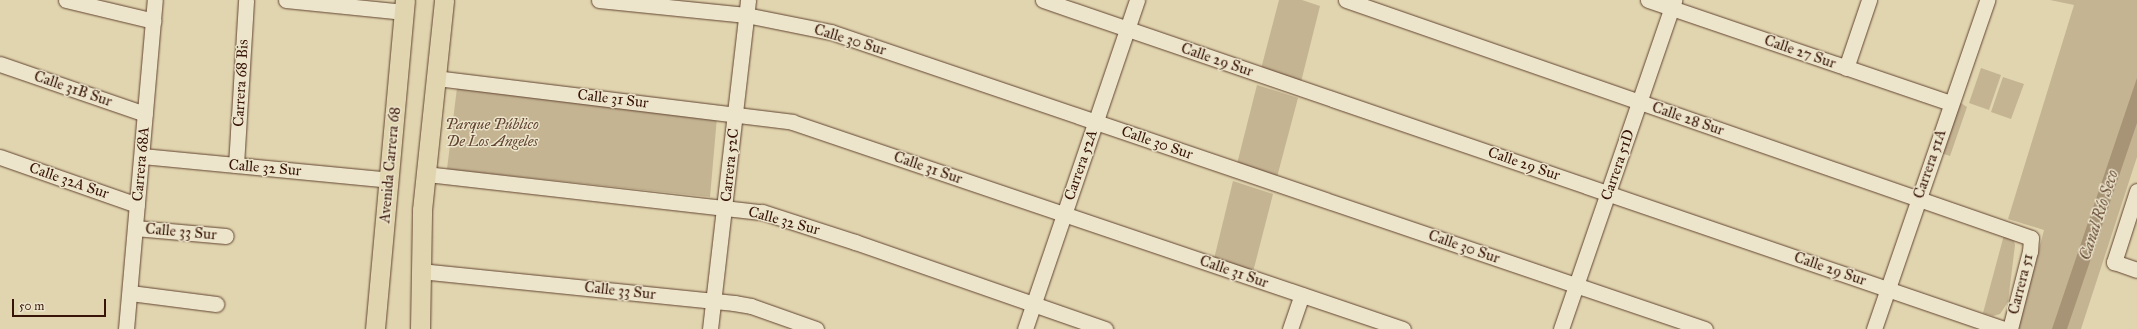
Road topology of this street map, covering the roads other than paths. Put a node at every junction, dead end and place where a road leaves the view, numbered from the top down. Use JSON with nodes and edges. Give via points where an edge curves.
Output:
{"nodes":[{"id":1,"x":66,"y":0,"type":"edge"},
{"id":2,"x":156,"y":0,"type":"edge"},
{"id":3,"x":246,"y":0,"type":"edge"},
{"id":4,"x":286,"y":0,"type":"edge"},
{"id":5,"x":444,"y":0,"type":"edge"},
{"id":6,"x":599,"y":0,"type":"edge"},
{"id":7,"x":748,"y":0,"type":"edge"},
{"id":8,"x":1043,"y":0,"type":"edge"},
{"id":9,"x":1137,"y":0,"type":"edge"},
{"id":10,"x":1346,"y":0,"type":"edge"},
{"id":11,"x":1648,"y":0,"type":"edge"},
{"id":12,"x":1868,"y":0,"type":"edge"},
{"id":13,"x":1987,"y":0,"type":"edge"},
{"id":14,"x":1672,"y":4,"type":"edge"},
{"id":15,"x":404,"y":6,"type":"edge"},
{"id":16,"x":746,"y":16,"type":"junction"},
{"id":17,"x":154,"y":21,"type":"junction"},
{"id":18,"x":1127,"y":29,"type":"junction"},
{"id":19,"x":0,"y":64,"type":"edge"},
{"id":20,"x":1846,"y":68,"type":"junction"},
{"id":21,"x":436,"y":78,"type":"junction"},
{"id":22,"x":1640,"y":102,"type":"junction"},
{"id":23,"x":1951,"y":103,"type":"junction"},
{"id":24,"x":145,"y":114,"type":"junction"},
{"id":25,"x":736,"y":114,"type":"junction"},
{"id":26,"x":1096,"y":122,"type":"junction"},
{"id":27,"x":142,"y":156,"type":"junction"},
{"id":28,"x":0,"y":157,"type":"edge"},
{"id":29,"x":236,"y":165,"type":"junction"},
{"id":30,"x":426,"y":174,"type":"junction"},
{"id":31,"x":389,"y":180,"type":"junction"},
{"id":32,"x":2137,"y":191,"type":"edge"},
{"id":33,"x":1609,"y":194,"type":"junction"},
{"id":34,"x":1918,"y":199,"type":"junction"},
{"id":35,"x":137,"y":205,"type":"junction"},
{"id":36,"x":725,"y":208,"type":"junction"},
{"id":37,"x":1064,"y":214,"type":"junction"},
{"id":38,"x":136,"y":228,"type":"junction"},
{"id":39,"x":226,"y":236,"type":"dead end"},
{"id":40,"x":2031,"y":238,"type":"joint"},
{"id":41,"x":2137,"y":270,"type":"edge"},
{"id":42,"x":420,"y":271,"type":"junction"},
{"id":43,"x":1576,"y":285,"type":"junction"},
{"id":44,"x":1888,"y":289,"type":"junction"},
{"id":45,"x":130,"y":294,"type":"junction"},
{"id":46,"x":1302,"y":294,"type":"junction"},
{"id":47,"x":714,"y":300,"type":"junction"},
{"id":48,"x":216,"y":304,"type":"dead end"},
{"id":49,"x":1034,"y":304,"type":"junction"},
{"id":50,"x":126,"y":329,"type":"edge"},
{"id":51,"x":375,"y":329,"type":"edge"},
{"id":52,"x":420,"y":329,"type":"edge"},
{"id":53,"x":710,"y":329,"type":"edge"},
{"id":54,"x":816,"y":329,"type":"edge"},
{"id":55,"x":1025,"y":329,"type":"edge"},
{"id":56,"x":1105,"y":329,"type":"edge"},
{"id":57,"x":1290,"y":329,"type":"edge"},
{"id":58,"x":1403,"y":329,"type":"edge"},
{"id":59,"x":1561,"y":329,"type":"edge"},
{"id":60,"x":1705,"y":329,"type":"edge"},
{"id":61,"x":1874,"y":329,"type":"edge"},
{"id":62,"x":2004,"y":329,"type":"edge"},
{"id":63,"x":2010,"y":329,"type":"edge"}],
"edges":[{"from":1,"to":17,"type":"street"},
{"from":2,"to":17,"type":"street","name":"Carrera 68A"},
{"from":3,"to":29,"type":"street","name":"Carrera 68 Bis"},
{"from":4,"to":15,"type":"street"},
{"from":5,"to":21,"type":"main road"},
{"from":6,"to":16,"type":"street","name":"Calle 30 Sur"},
{"from":7,"to":16,"type":"street","name":"Carrera 52C"},
{"from":8,"to":18,"type":"street","name":"Calle 29 Sur"},
{"from":9,"to":18,"type":"street","name":"Carrera 52A"},
{"from":10,"to":22,"type":"street","name":"Calle 28 Sur"},
{"from":11,"to":14,"type":"street","name":"Calle 27 Sur"},
{"from":12,"to":20,"type":"street"},
{"from":13,"to":23,"type":"street","name":"Carrera 51A"},
{"from":14,"to":20,"type":"street","name":"Calle 27 Sur"},
{"from":14,"to":22,"type":"street","name":"Carrera 51D"},
{"from":15,"to":31,"type":"main road","name":"Avenida Carrera 68"},
{"from":16,"to":25,"type":"street","name":"Carrera 52C"},
{"from":16,"to":26,"type":"street","name":"Calle 30 Sur","via":[[804,26],[851,38]]},
{"from":17,"to":24,"type":"street","name":"Carrera 68A"},
{"from":18,"to":26,"type":"street","name":"Carrera 52A"},
{"from":18,"to":33,"type":"street","name":"Calle 29 Sur"},
{"from":19,"to":24,"type":"street","name":"Calle 31B Sur"},
{"from":20,"to":23,"type":"street","name":"Calle 27 Sur"},
{"from":21,"to":25,"type":"street","name":"Calle 31 Sur"},
{"from":21,"to":30,"type":"main road"},
{"from":22,"to":33,"type":"street","name":"Carrera 51D"},
{"from":22,"to":34,"type":"street","name":"Calle 28 Sur"},
{"from":23,"to":34,"type":"street","name":"Carrera 51A"},
{"from":24,"to":27,"type":"street","name":"Carrera 68A"},
{"from":25,"to":36,"type":"street","name":"Carrera 52C"},
{"from":25,"to":37,"type":"street","name":"Calle 31 Sur","via":[[812,127]]},
{"from":26,"to":37,"type":"street","name":"Carrera 52A"},
{"from":26,"to":43,"type":"street","name":"Calle 30 Sur"},
{"from":27,"to":29,"type":"street","name":"Calle 32 Sur"},
{"from":27,"to":35,"type":"street","name":"Carrera 68A"},
{"from":28,"to":35,"type":"street","name":"Calle 32A Sur"},
{"from":29,"to":31,"type":"street","name":"Calle 32 Sur"},
{"from":30,"to":36,"type":"street","name":"Calle 32 Sur"},
{"from":30,"to":42,"type":"main road"},
{"from":31,"to":51,"type":"main road","name":"Avenida Carrera 68"},
{"from":32,"to":41,"type":"street","via":[[2114,262]]},
{"from":33,"to":43,"type":"street","name":"Carrera 51D"},
{"from":33,"to":44,"type":"street","name":"Calle 29 Sur"},
{"from":34,"to":40,"type":"street","name":"Calle 28 Sur"},
{"from":34,"to":44,"type":"street","name":"Carrera 51A"},
{"from":35,"to":38,"type":"street","name":"Carrera 68A"},
{"from":36,"to":47,"type":"street","name":"Carrera 52C"},
{"from":36,"to":49,"type":"street","name":"Calle 32 Sur","via":[[778,216]]},
{"from":37,"to":46,"type":"street","name":"Calle 31 Sur"},
{"from":37,"to":49,"type":"street","name":"Carrera 52A"},
{"from":38,"to":39,"type":"street","name":"Calle 33 Sur"},
{"from":38,"to":45,"type":"street","name":"Carrera 68A"},
{"from":40,"to":63,"type":"street","name":"Carrera 51"},
{"from":42,"to":47,"type":"street","name":"Calle 33 Sur"},
{"from":42,"to":52,"type":"main road"},
{"from":43,"to":59,"type":"street","name":"Carrera 51D"},
{"from":43,"to":60,"type":"street","name":"Calle 30 Sur"},
{"from":44,"to":61,"type":"street","name":"Carrera 51A"},
{"from":44,"to":62,"type":"street","name":"Calle 29 Sur"},
{"from":45,"to":48,"type":"street"},
{"from":45,"to":50,"type":"street","name":"Carrera 68A"},
{"from":46,"to":57,"type":"street"},
{"from":46,"to":58,"type":"street","name":"Calle 31 Sur"},
{"from":47,"to":53,"type":"street","name":"Carrera 52C"},
{"from":47,"to":54,"type":"street","name":"Calle 33 Sur","via":[[750,306]]},
{"from":49,"to":55,"type":"street","name":"Carrera 52A"},
{"from":49,"to":56,"type":"street","name":"Calle 32 Sur"}]}
